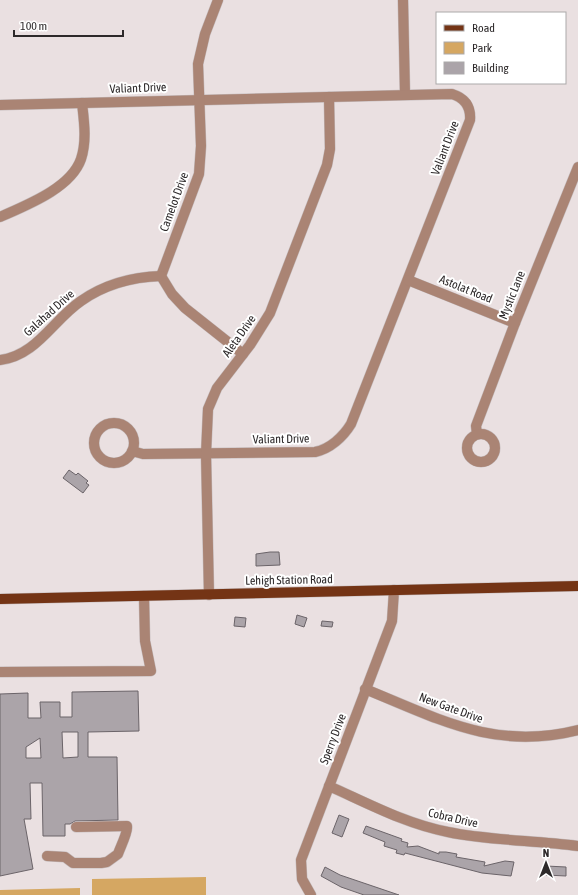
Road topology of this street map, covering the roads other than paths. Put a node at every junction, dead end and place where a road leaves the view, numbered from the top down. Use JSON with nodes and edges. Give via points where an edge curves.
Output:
{"nodes":[{"id":1,"x":218,"y":0,"type":"edge"},
{"id":2,"x":403,"y":0,"type":"edge"},
{"id":3,"x":405,"y":94,"type":"junction"},
{"id":4,"x":329,"y":97,"type":"junction"},
{"id":5,"x":199,"y":99,"type":"junction"},
{"id":6,"x":82,"y":103,"type":"junction"},
{"id":7,"x":0,"y":105,"type":"edge"},
{"id":8,"x":578,"y":167,"type":"edge"},
{"id":9,"x":0,"y":217,"type":"edge"},
{"id":10,"x":162,"y":276,"type":"junction"},
{"id":11,"x":408,"y":280,"type":"junction"},
{"id":12,"x":515,"y":323,"type":"junction"},
{"id":13,"x":243,"y":354,"type":"junction"},
{"id":14,"x":0,"y":360,"type":"edge"},
{"id":15,"x":477,"y":434,"type":"dead end"},
{"id":16,"x":132,"y":451,"type":"dead end"},
{"id":17,"x":206,"y":454,"type":"junction"},
{"id":18,"x":578,"y":586,"type":"edge"},
{"id":19,"x":394,"y":590,"type":"junction"},
{"id":20,"x":209,"y":595,"type":"junction"},
{"id":21,"x":144,"y":596,"type":"junction"},
{"id":22,"x":0,"y":599,"type":"edge"},
{"id":23,"x":0,"y":672,"type":"edge"},
{"id":24,"x":365,"y":689,"type":"junction"},
{"id":25,"x":578,"y":730,"type":"edge"},
{"id":26,"x":328,"y":786,"type":"junction"},
{"id":27,"x":76,"y":827,"type":"dead end"},
{"id":28,"x":578,"y":846,"type":"edge"},
{"id":29,"x":47,"y":856,"type":"dead end"},
{"id":30,"x":311,"y":895,"type":"edge"}],
"edges":[{"from":1,"to":5,"type":"street","name":"Camelot Drive","via":[[200,51]]},
{"from":2,"to":3,"type":"street"},
{"from":3,"to":4,"type":"street","name":"Valiant Drive"},
{"from":3,"to":11,"type":"street","name":"Valiant Drive","via":[[452,94],[465,102],[470,112],[470,120]]},
{"from":4,"to":5,"type":"street","name":"Valiant Drive"},
{"from":4,"to":13,"type":"street","name":"Aleta Drive","via":[[330,149],[327,165],[272,308],[258,334]]},
{"from":5,"to":6,"type":"street","name":"Valiant Drive"},
{"from":5,"to":10,"type":"street","name":"Camelot Drive","via":[[199,174]]},
{"from":6,"to":7,"type":"street","name":"Valiant Drive"},
{"from":6,"to":9,"type":"street","via":[[84,146],[72,176],[38,198]]},
{"from":8,"to":12,"type":"street","name":"Mystic Lane"},
{"from":10,"to":13,"type":"street","via":[[184,308]]},
{"from":10,"to":14,"type":"street","name":"Galahad Drive","via":[[127,280],[93,293],[33,346],[15,356]]},
{"from":11,"to":12,"type":"street","name":"Astolat Road"},
{"from":11,"to":17,"type":"street","name":"Valiant Drive","via":[[351,424],[339,439],[314,452]]},
{"from":12,"to":15,"type":"street","name":"Mystic Lane","via":[[476,426]]},
{"from":13,"to":17,"type":"street","name":"Aleta Drive","via":[[217,388],[212,400],[207,420]]},
{"from":16,"to":17,"type":"street","name":"Valiant Drive","via":[[143,454]]},
{"from":17,"to":20,"type":"street","name":"Aleta Drive"},
{"from":18,"to":19,"type":"main road","name":"Lehigh Station Road"},
{"from":19,"to":20,"type":"main road","name":"Lehigh Station Road"},
{"from":19,"to":24,"type":"street","name":"Sperry Drive","via":[[392,621]]},
{"from":20,"to":21,"type":"main road","name":"Lehigh Station Road"},
{"from":21,"to":22,"type":"main road","name":"Lehigh Station Road"},
{"from":21,"to":23,"type":"street","via":[[145,640],[151,671]]},
{"from":24,"to":25,"type":"street","name":"New Gate Drive","via":[[462,729],[482,734],[521,738]]},
{"from":24,"to":26,"type":"street","name":"Sperry Drive"},
{"from":26,"to":28,"type":"street","name":"Cobra Drive","via":[[395,815],[446,832],[478,838]]},
{"from":26,"to":30,"type":"street","name":"Sperry Drive","via":[[301,860],[302,879]]},
{"from":27,"to":29,"type":"street","via":[[127,827],[118,854],[108,862],[73,863],[65,857]]}]}
